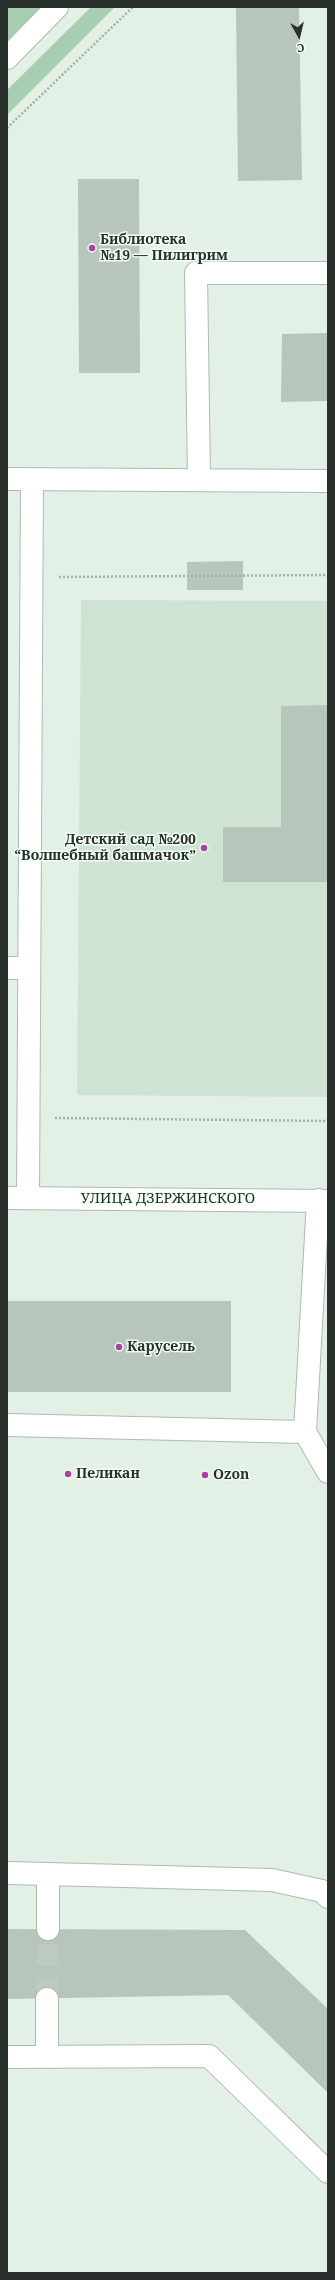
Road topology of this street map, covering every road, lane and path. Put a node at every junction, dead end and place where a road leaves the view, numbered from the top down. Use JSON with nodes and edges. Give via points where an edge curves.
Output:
{"nodes":[{"id":1,"x":58,"y":7,"type":"edge"},
{"id":2,"x":133,"y":7,"type":"edge"},
{"id":3,"x":7,"y":58,"type":"edge"},
{"id":4,"x":7,"y":128,"type":"edge"},
{"id":5,"x":328,"y":273,"type":"edge"},
{"id":6,"x":7,"y":479,"type":"edge"},
{"id":7,"x":32,"y":479,"type":"junction"},
{"id":8,"x":199,"y":480,"type":"junction"},
{"id":9,"x":328,"y":481,"type":"edge"},
{"id":10,"x":328,"y":575,"type":"edge"},
{"id":11,"x":32,"y":577,"type":"junction"},
{"id":12,"x":7,"y":968,"type":"edge"},
{"id":13,"x":29,"y":968,"type":"junction"},
{"id":14,"x":29,"y":1118,"type":"junction"},
{"id":15,"x":328,"y":1121,"type":"edge"},
{"id":16,"x":18,"y":1198,"type":"edge"},
{"id":17,"x":323,"y":1201,"type":"edge"},
{"id":18,"x":7,"y":1425,"type":"edge"},
{"id":19,"x":305,"y":1432,"type":"junction"},
{"id":20,"x":328,"y":1472,"type":"edge"},
{"id":21,"x":7,"y":1873,"type":"edge"},
{"id":22,"x":48,"y":1874,"type":"junction"},
{"id":23,"x":326,"y":1890,"type":"edge"},
{"id":24,"x":48,"y":1929,"type":"tunnel mouth"},
{"id":25,"x":47,"y":1998,"type":"tunnel mouth"},
{"id":26,"x":7,"y":2057,"type":"edge"},
{"id":27,"x":47,"y":2057,"type":"junction"},
{"id":28,"x":328,"y":2172,"type":"edge"}],
"edges":[{"from":1,"to":3,"type":"street"},
{"from":2,"to":4,"type":"path"},
{"from":5,"to":8,"type":"street","via":[[196,273]]},
{"from":6,"to":7,"type":"street"},
{"from":7,"to":8,"type":"street"},
{"from":7,"to":11,"type":"street"},
{"from":8,"to":9,"type":"street"},
{"from":10,"to":11,"type":"path"},
{"from":11,"to":13,"type":"street"},
{"from":12,"to":13,"type":"street"},
{"from":13,"to":14,"type":"street"},
{"from":14,"to":15,"type":"path"},
{"from":14,"to":16,"type":"street"},
{"from":16,"to":17,"type":"street","name":"УЛИЦА ДЗЕРЖИНСКОГО"},
{"from":17,"to":19,"type":"street"},
{"from":18,"to":19,"type":"street"},
{"from":19,"to":20,"type":"street"},
{"from":21,"to":22,"type":"street"},
{"from":22,"to":23,"type":"street","via":[[272,1880]]},
{"from":22,"to":24,"type":"street"},
{"from":25,"to":27,"type":"street"},
{"from":26,"to":27,"type":"street"},
{"from":27,"to":28,"type":"street","via":[[209,2056]]}]}
